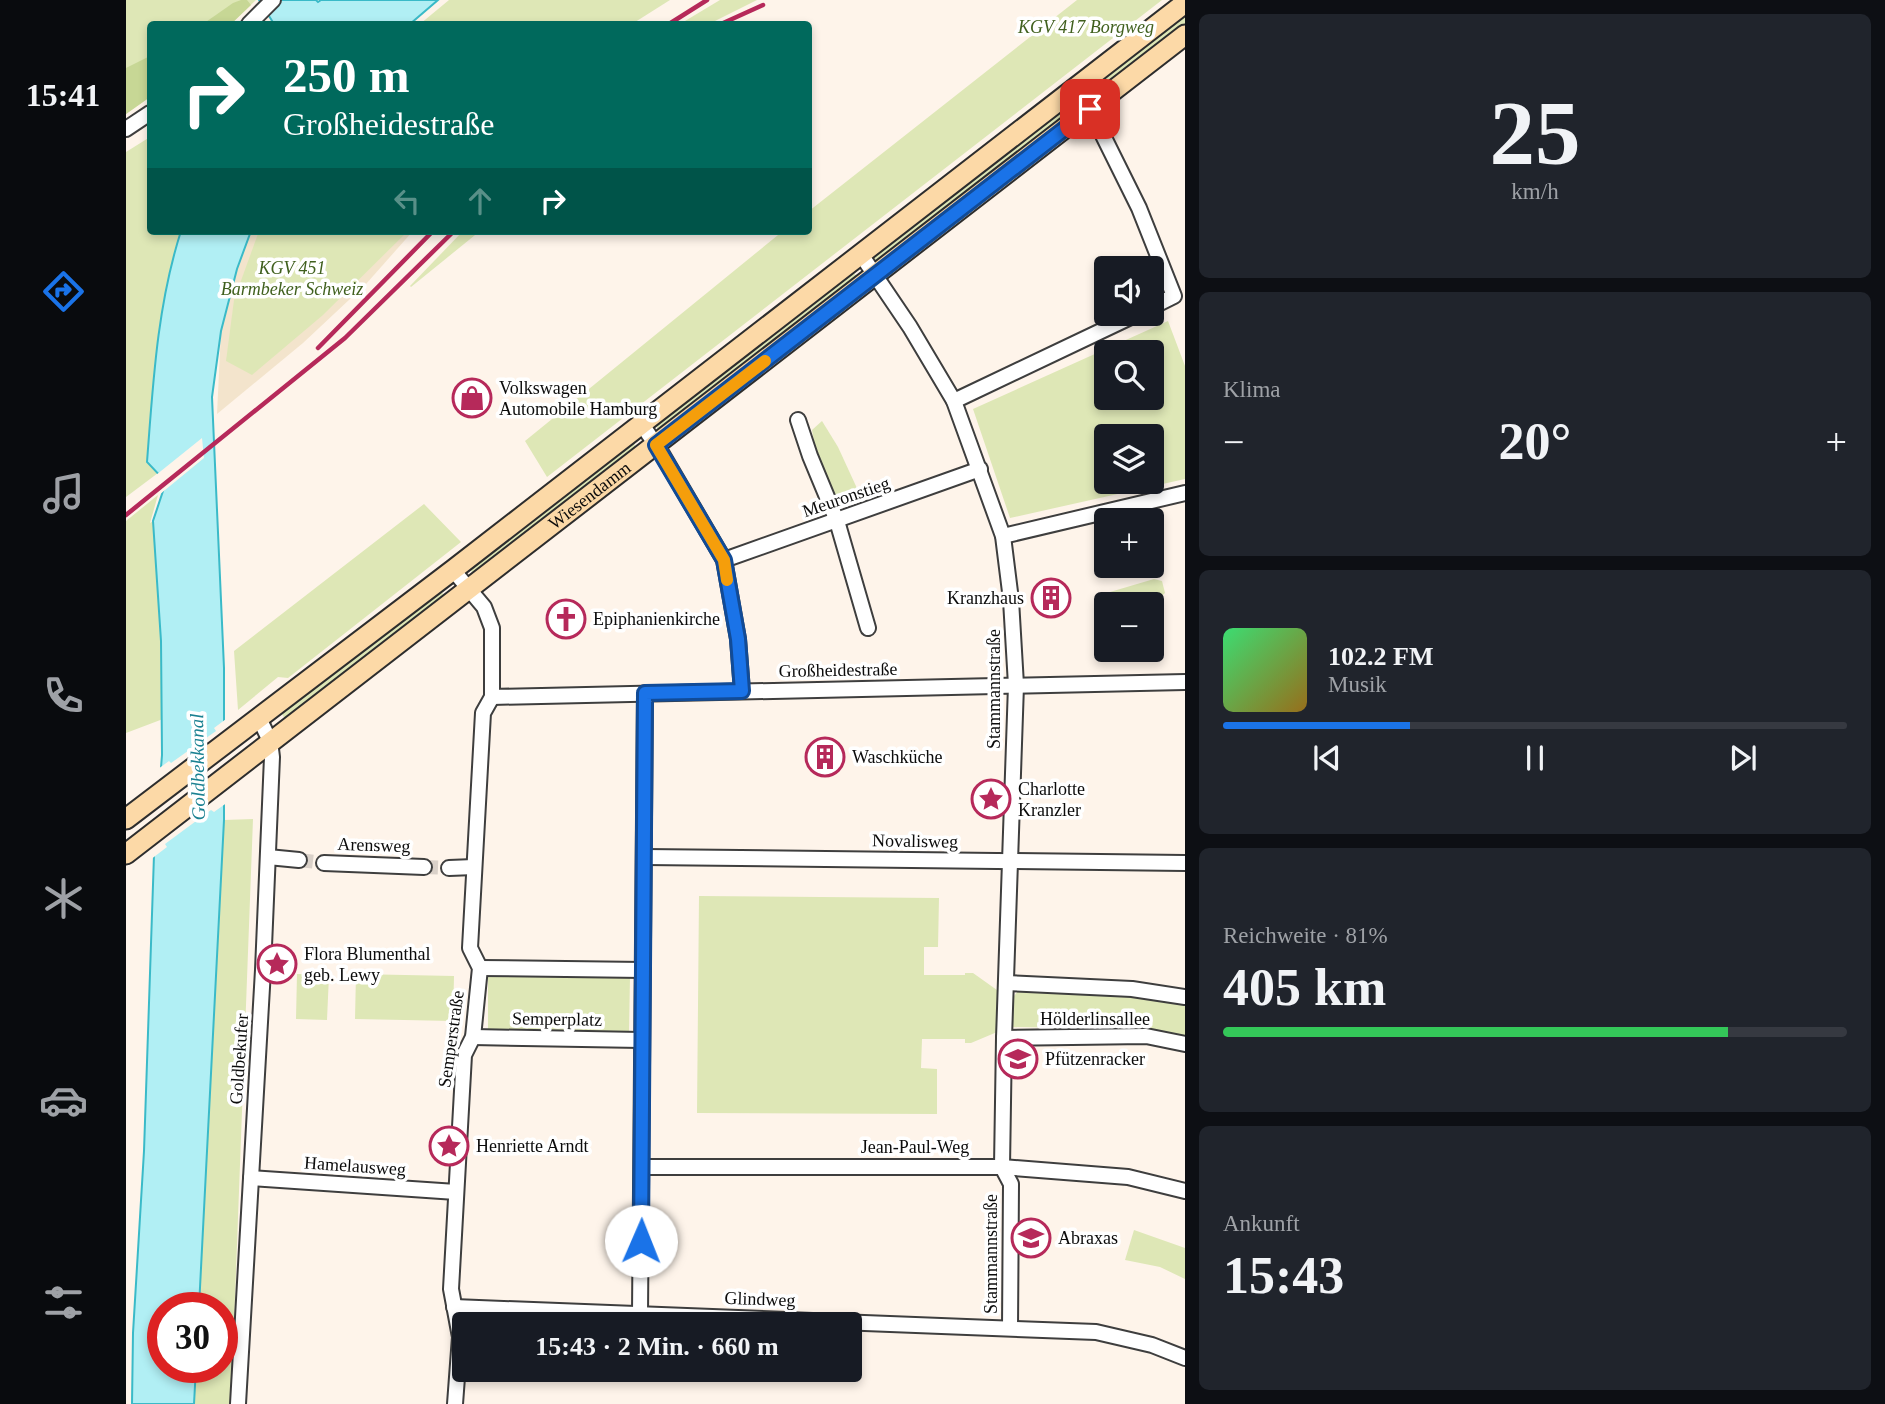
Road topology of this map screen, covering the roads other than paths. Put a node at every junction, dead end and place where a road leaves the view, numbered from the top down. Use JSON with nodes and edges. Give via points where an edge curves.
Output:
{"nodes":[{"id":1,"x":273,"y":0,"type":"edge"},
{"id":2,"x":1185,"y":3,"type":"edge"},
{"id":3,"x":252,"y":21,"type":"edge"},
{"id":4,"x":1185,"y":35,"type":"edge"},
{"id":5,"x":1078,"y":85,"type":"junction"},
{"id":6,"x":1090,"y":109,"type":"junction"},
{"id":7,"x":147,"y":115,"type":"edge"},
{"id":8,"x":126,"y":129,"type":"edge"},
{"id":9,"x":860,"y":253,"type":"junction"},
{"id":10,"x":1158,"y":256,"type":"edge"},
{"id":11,"x":1164,"y":271,"type":"edge"},
{"id":12,"x":876,"y":274,"type":"junction"},
{"id":13,"x":1164,"y":301,"type":"edge"},
{"id":14,"x":1112,"y":326,"type":"edge"},
{"id":15,"x":954,"y":401,"type":"junction"},
{"id":16,"x":798,"y":420,"type":"dead end"},
{"id":17,"x":641,"y":423,"type":"junction"},
{"id":18,"x":656,"y":445,"type":"junction"},
{"id":19,"x":981,"y":469,"type":"junction"},
{"id":20,"x":1185,"y":493,"type":"edge"},
{"id":21,"x":837,"y":521,"type":"junction"},
{"id":22,"x":1003,"y":536,"type":"junction"},
{"id":23,"x":724,"y":560,"type":"junction"},
{"id":24,"x":453,"y":570,"type":"junction"},
{"id":25,"x":470,"y":589,"type":"junction"},
{"id":26,"x":868,"y":628,"type":"dead end"},
{"id":27,"x":1185,"y":682,"type":"edge"},
{"id":28,"x":1017,"y":685,"type":"junction"},
{"id":29,"x":742,"y":691,"type":"junction"},
{"id":30,"x":645,"y":693,"type":"junction"},
{"id":31,"x":492,"y":697,"type":"junction"},
{"id":32,"x":259,"y":718,"type":"junction"},
{"id":33,"x":270,"y":741,"type":"junction"},
{"id":34,"x":126,"y":819,"type":"edge"},
{"id":35,"x":126,"y":854,"type":"edge"},
{"id":36,"x":268,"y":857,"type":"junction"},
{"id":37,"x":645,"y":858,"type":"junction"},
{"id":38,"x":299,"y":860,"type":"tunnel mouth"},
{"id":39,"x":1009,"y":861,"type":"junction"},
{"id":40,"x":324,"y":863,"type":"tunnel mouth"},
{"id":41,"x":1185,"y":863,"type":"edge"},
{"id":42,"x":424,"y":867,"type":"tunnel mouth"},
{"id":43,"x":474,"y":867,"type":"junction"},
{"id":44,"x":449,"y":868,"type":"tunnel mouth"},
{"id":45,"x":480,"y":968,"type":"junction"},
{"id":46,"x":643,"y":970,"type":"junction"},
{"id":47,"x":1006,"y":983,"type":"junction"},
{"id":48,"x":1185,"y":997,"type":"edge"},
{"id":49,"x":473,"y":1037,"type":"junction"},
{"id":50,"x":1004,"y":1038,"type":"junction"},
{"id":51,"x":641,"y":1040,"type":"junction"},
{"id":52,"x":1185,"y":1044,"type":"edge"},
{"id":53,"x":642,"y":1167,"type":"junction"},
{"id":54,"x":1002,"y":1167,"type":"junction"},
{"id":55,"x":251,"y":1178,"type":"junction"},
{"id":56,"x":1185,"y":1191,"type":"edge"},
{"id":57,"x":457,"y":1192,"type":"junction"},
{"id":58,"x":454,"y":1307,"type":"junction"},
{"id":59,"x":587,"y":1312,"type":"edge"},
{"id":60,"x":640,"y":1312,"type":"edge"},
{"id":61,"x":862,"y":1322,"type":"edge"},
{"id":62,"x":1010,"y":1328,"type":"junction"},
{"id":63,"x":1185,"y":1358,"type":"edge"},
{"id":64,"x":238,"y":1404,"type":"edge"},
{"id":65,"x":455,"y":1404,"type":"edge"}],
"edges":[{"from":1,"to":3,"type":"street"},
{"from":2,"to":5,"type":"street","name":"Wiesendamm"},
{"from":4,"to":6,"type":"street","name":"Wiesendamm"},
{"from":5,"to":6,"type":"street"},
{"from":5,"to":9,"type":"street","name":"Wiesendamm"},
{"from":6,"to":10,"type":"street"},
{"from":6,"to":12,"type":"street","name":"Wiesendamm"},
{"from":7,"to":8,"type":"street"},
{"from":9,"to":12,"type":"street","name":"Stammannstraße"},
{"from":9,"to":17,"type":"street","name":"Wiesendamm"},
{"from":11,"to":13,"type":"street","via":[[1174,296]]},
{"from":12,"to":15,"type":"street","name":"Stammannstraße"},
{"from":12,"to":18,"type":"street","name":"Wiesendamm"},
{"from":14,"to":15,"type":"street"},
{"from":15,"to":19,"type":"street","name":"Stammannstraße"},
{"from":16,"to":21,"type":"street"},
{"from":17,"to":18,"type":"street"},
{"from":17,"to":24,"type":"street","name":"Wiesendamm"},
{"from":18,"to":23,"type":"street"},
{"from":18,"to":25,"type":"street","name":"Wiesendamm"},
{"from":19,"to":21,"type":"street","name":"Meuronstieg"},
{"from":19,"to":22,"type":"street","name":"Stammannstraße"},
{"from":20,"to":22,"type":"street"},
{"from":21,"to":23,"type":"street","name":"Meuronstieg"},
{"from":21,"to":26,"type":"street"},
{"from":22,"to":28,"type":"street","name":"Stammannstraße"},
{"from":23,"to":29,"type":"street"},
{"from":24,"to":25,"type":"street","name":"Semperstraße"},
{"from":24,"to":32,"type":"street","name":"Wiesendamm"},
{"from":25,"to":31,"type":"street","name":"Semperstraße","via":[[492,628]]},
{"from":25,"to":33,"type":"street","name":"Wiesendamm"},
{"from":27,"to":28,"type":"street","name":"Großheidestraße"},
{"from":28,"to":29,"type":"street","name":"Großheidestraße"},
{"from":28,"to":39,"type":"street","name":"Stammannstraße"},
{"from":29,"to":30,"type":"street","name":"Großheidestraße"},
{"from":30,"to":31,"type":"street","name":"Großheidestraße"},
{"from":30,"to":37,"type":"street"},
{"from":31,"to":43,"type":"street","name":"Semperstraße","via":[[483,713]]},
{"from":32,"to":33,"type":"street","name":"Goldbekufer"},
{"from":32,"to":34,"type":"street","name":"Wiesendamm"},
{"from":33,"to":35,"type":"street","name":"Wiesendamm"},
{"from":33,"to":36,"type":"street","name":"Goldbekufer"},
{"from":36,"to":38,"type":"street"},
{"from":36,"to":55,"type":"street","name":"Goldbekufer"},
{"from":37,"to":39,"type":"street","name":"Novalisweg"},
{"from":37,"to":46,"type":"street"},
{"from":39,"to":41,"type":"street","name":"Novalisweg"},
{"from":39,"to":47,"type":"street","name":"Stammannstraße"},
{"from":40,"to":42,"type":"street","name":"Arensweg"},
{"from":43,"to":44,"type":"street"},
{"from":43,"to":45,"type":"street","name":"Semperstraße","via":[[470,948]]},
{"from":45,"to":46,"type":"street"},
{"from":45,"to":49,"type":"street","name":"Semperstraße"},
{"from":46,"to":51,"type":"street"},
{"from":47,"to":48,"type":"street","name":"Hölderlinsallee","via":[[1132,989]]},
{"from":47,"to":50,"type":"street","name":"Stammannstraße"},
{"from":49,"to":51,"type":"street","name":"Semperplatz"},
{"from":49,"to":57,"type":"street","name":"Semperstraße","via":[[464,1055]]},
{"from":50,"to":52,"type":"street","name":"Hölderlinsallee","via":[[1146,1036]]},
{"from":50,"to":54,"type":"street","name":"Stammannstraße"},
{"from":51,"to":53,"type":"street"},
{"from":53,"to":54,"type":"street","name":"Jean-Paul-Weg"},
{"from":53,"to":60,"type":"street"},
{"from":54,"to":56,"type":"street","name":"Jean-Paul-Weg","via":[[1128,1177]]},
{"from":54,"to":62,"type":"street","name":"Stammannstraße","via":[[1011,1184]]},
{"from":55,"to":57,"type":"street","name":"Hamelausweg"},
{"from":55,"to":64,"type":"street","name":"Goldbekufer"},
{"from":57,"to":58,"type":"street","name":"Semperstraße"},
{"from":58,"to":59,"type":"street","name":"Glindweg"},
{"from":58,"to":65,"type":"street","name":"Semperstraße","via":[[460,1337]]},
{"from":61,"to":62,"type":"street","name":"Glindweg"},
{"from":62,"to":63,"type":"street","name":"Glindweg","via":[[1096,1332]]}]}
